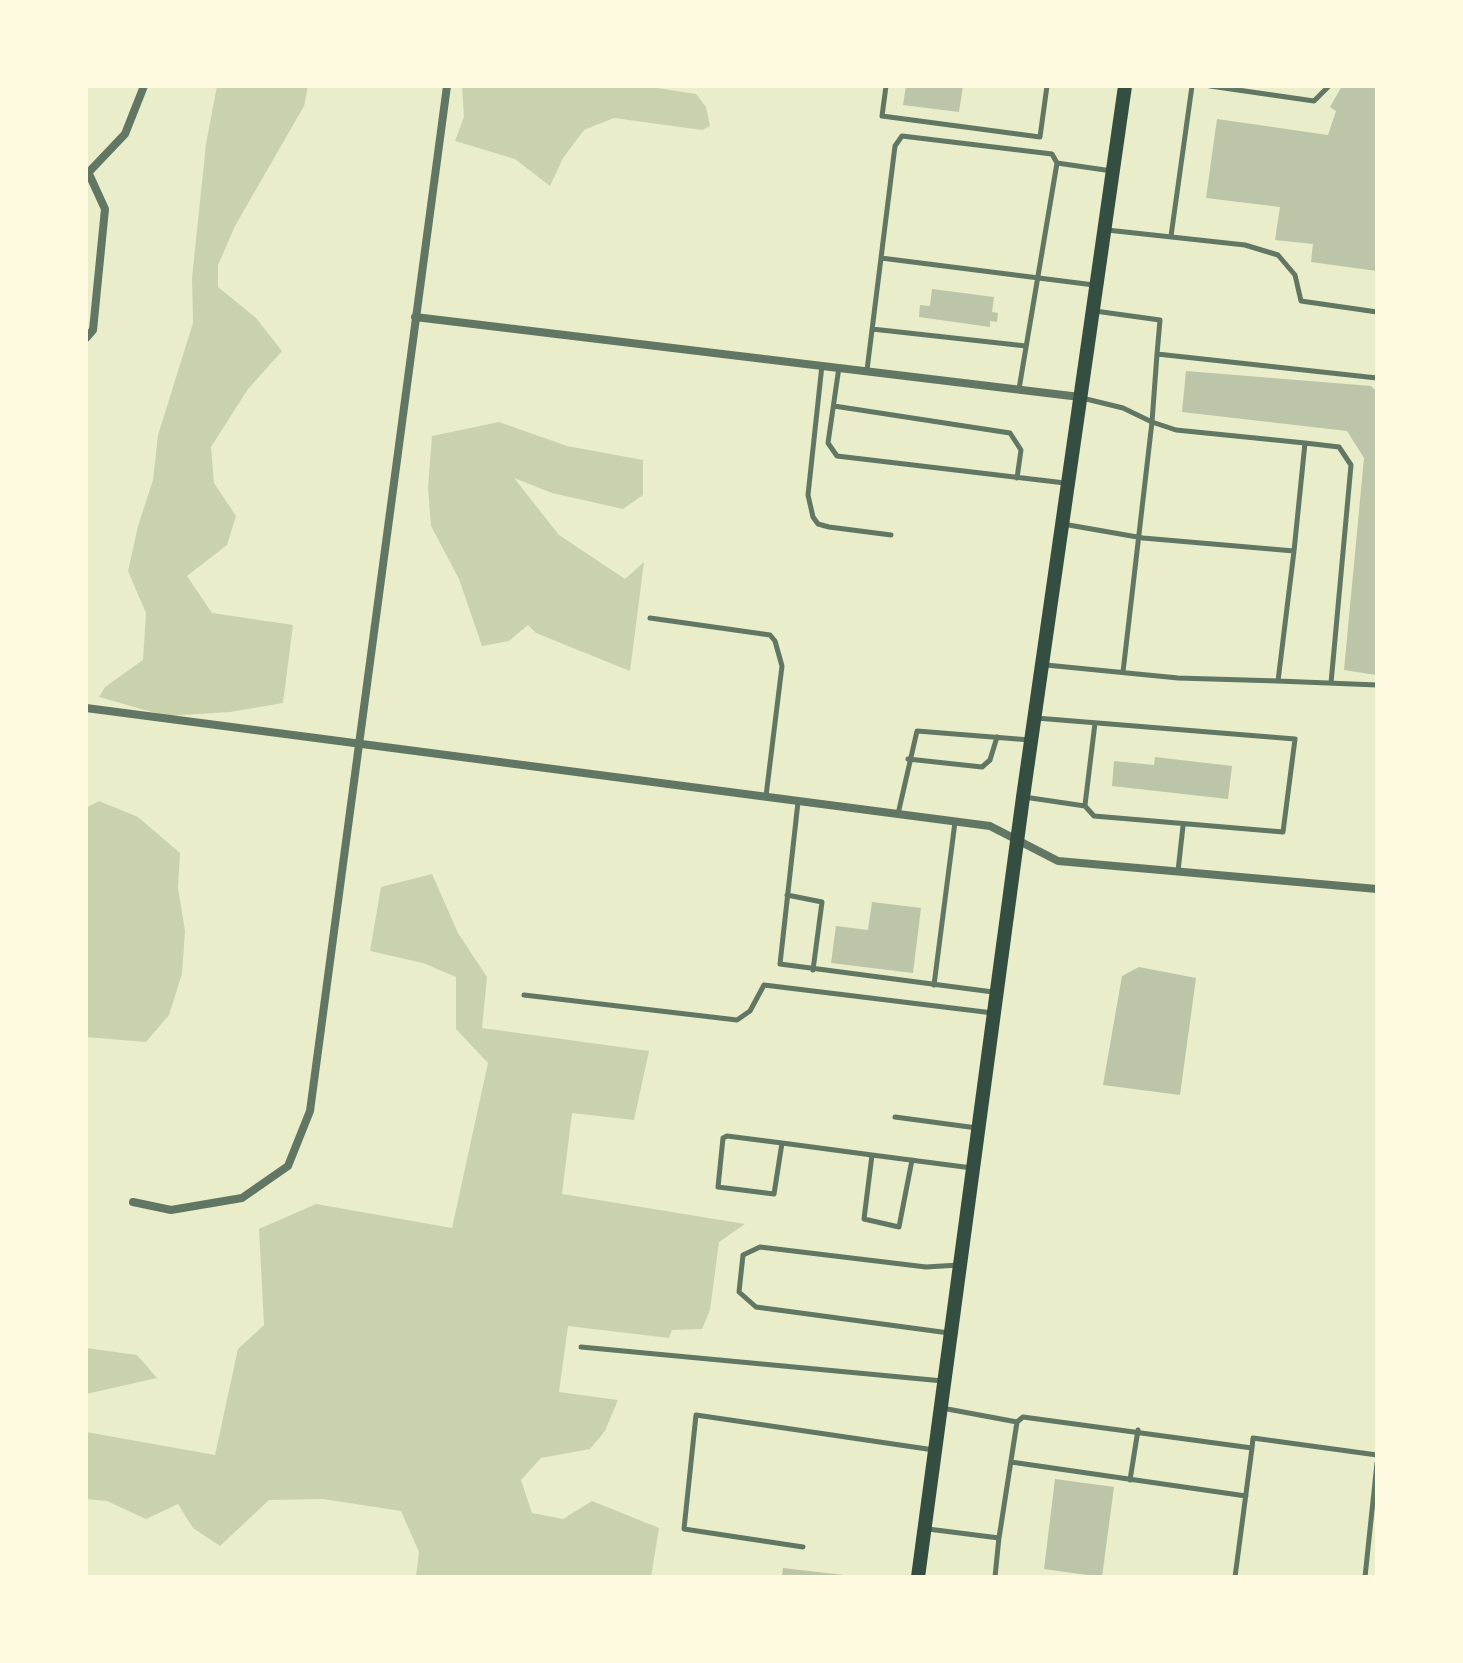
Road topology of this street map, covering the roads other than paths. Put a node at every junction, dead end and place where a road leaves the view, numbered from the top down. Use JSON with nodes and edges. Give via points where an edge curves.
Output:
{"nodes":[{"id":1,"x":144,"y":86,"type":"edge"},
{"id":2,"x":447,"y":86,"type":"edge"},
{"id":3,"x":886,"y":86,"type":"edge"},
{"id":4,"x":1047,"y":86,"type":"edge"},
{"id":5,"x":1125,"y":86,"type":"edge"},
{"id":6,"x":1192,"y":86,"type":"edge"},
{"id":7,"x":1210,"y":86,"type":"edge"},
{"id":8,"x":1329,"y":86,"type":"edge"},
{"id":9,"x":1057,"y":163,"type":"junction"},
{"id":10,"x":1112,"y":171,"type":"junction"},
{"id":11,"x":88,"y":174,"type":"edge"},
{"id":12,"x":1104,"y":230,"type":"junction"},
{"id":13,"x":1171,"y":236,"type":"junction"},
{"id":14,"x":881,"y":258,"type":"junction"},
{"id":15,"x":1038,"y":278,"type":"junction"},
{"id":16,"x":1096,"y":286,"type":"junction"},
{"id":17,"x":1092,"y":311,"type":"junction"},
{"id":18,"x":1377,"y":312,"type":"edge"},
{"id":19,"x":415,"y":317,"type":"junction"},
{"id":20,"x":872,"y":329,"type":"junction"},
{"id":21,"x":86,"y":338,"type":"edge"},
{"id":22,"x":1026,"y":346,"type":"junction"},
{"id":23,"x":1157,"y":354,"type":"junction"},
{"id":24,"x":822,"y":364,"type":"junction"},
{"id":25,"x":839,"y":366,"type":"junction"},
{"id":26,"x":867,"y":370,"type":"junction"},
{"id":27,"x":1377,"y":378,"type":"edge"},
{"id":28,"x":1019,"y":389,"type":"junction"},
{"id":29,"x":1080,"y":397,"type":"junction"},
{"id":30,"x":834,"y":406,"type":"junction"},
{"id":31,"x":1152,"y":422,"type":"junction"},
{"id":32,"x":1305,"y":443,"type":"junction"},
{"id":33,"x":1017,"y":478,"type":"junction"},
{"id":34,"x":1067,"y":483,"type":"junction"},
{"id":35,"x":1062,"y":523,"type":"junction"},
{"id":36,"x":891,"y":535,"type":"dead end"},
{"id":37,"x":1137,"y":537,"type":"junction"},
{"id":38,"x":1294,"y":551,"type":"junction"},
{"id":39,"x":650,"y":618,"type":"dead end"},
{"id":40,"x":1042,"y":664,"type":"junction"},
{"id":41,"x":1123,"y":672,"type":"junction"},
{"id":42,"x":1278,"y":681,"type":"junction"},
{"id":43,"x":1331,"y":683,"type":"junction"},
{"id":44,"x":1377,"y":685,"type":"edge"},
{"id":45,"x":86,"y":708,"type":"edge"},
{"id":46,"x":1034,"y":718,"type":"junction"},
{"id":47,"x":1095,"y":723,"type":"junction"},
{"id":48,"x":997,"y":737,"type":"junction"},
{"id":49,"x":1031,"y":741,"type":"junction"},
{"id":50,"x":362,"y":744,"type":"junction"},
{"id":51,"x":908,"y":759,"type":"junction"},
{"id":52,"x":765,"y":797,"type":"junction"},
{"id":53,"x":1023,"y":797,"type":"junction"},
{"id":54,"x":798,"y":802,"type":"junction"},
{"id":55,"x":1085,"y":806,"type":"junction"},
{"id":56,"x":898,"y":814,"type":"junction"},
{"id":57,"x":955,"y":822,"type":"junction"},
{"id":58,"x":1183,"y":826,"type":"junction"},
{"id":59,"x":1019,"y":839,"type":"junction"},
{"id":60,"x":1178,"y":871,"type":"junction"},
{"id":61,"x":1377,"y":889,"type":"edge"},
{"id":62,"x":787,"y":895,"type":"junction"},
{"id":63,"x":813,"y":970,"type":"junction"},
{"id":64,"x":934,"y":985,"type":"junction"},
{"id":65,"x":996,"y":992,"type":"junction"},
{"id":66,"x":524,"y":995,"type":"dead end"},
{"id":67,"x":994,"y":1013,"type":"junction"},
{"id":68,"x":895,"y":1117,"type":"dead end"},
{"id":69,"x":978,"y":1128,"type":"junction"},
{"id":70,"x":782,"y":1143,"type":"junction"},
{"id":71,"x":872,"y":1155,"type":"junction"},
{"id":72,"x":912,"y":1160,"type":"junction"},
{"id":73,"x":973,"y":1168,"type":"junction"},
{"id":74,"x":133,"y":1202,"type":"dead end"},
{"id":75,"x":960,"y":1265,"type":"junction"},
{"id":76,"x":951,"y":1333,"type":"junction"},
{"id":77,"x":581,"y":1347,"type":"dead end"},
{"id":78,"x":944,"y":1381,"type":"junction"},
{"id":79,"x":941,"y":1408,"type":"junction"},
{"id":80,"x":1017,"y":1422,"type":"junction"},
{"id":81,"x":1138,"y":1430,"type":"junction"},
{"id":82,"x":1252,"y":1448,"type":"junction"},
{"id":83,"x":934,"y":1450,"type":"junction"},
{"id":84,"x":1377,"y":1455,"type":"edge"},
{"id":85,"x":1011,"y":1462,"type":"junction"},
{"id":86,"x":1377,"y":1463,"type":"edge"},
{"id":87,"x":1130,"y":1480,"type":"junction"},
{"id":88,"x":1246,"y":1496,"type":"junction"},
{"id":89,"x":925,"y":1528,"type":"junction"},
{"id":90,"x":999,"y":1537,"type":"junction"},
{"id":91,"x":803,"y":1547,"type":"dead end"},
{"id":92,"x":918,"y":1577,"type":"edge"},
{"id":93,"x":995,"y":1577,"type":"edge"},
{"id":94,"x":1235,"y":1577,"type":"edge"},
{"id":95,"x":1365,"y":1577,"type":"edge"}],
"edges":[{"from":1,"to":11,"type":"street","via":[[125,134]]},
{"from":2,"to":19,"type":"street"},
{"from":3,"to":4,"type":"lane","via":[[882,116],[1040,137]]},
{"from":5,"to":10,"type":"main road"},
{"from":6,"to":13,"type":"lane"},
{"from":7,"to":8,"type":"lane","via":[[1314,101]]},
{"from":9,"to":10,"type":"lane"},
{"from":9,"to":14,"type":"lane","via":[[1052,154],[902,136],[895,146]]},
{"from":9,"to":15,"type":"lane"},
{"from":10,"to":12,"type":"main road"},
{"from":11,"to":21,"type":"street","via":[[105,209],[93,330]]},
{"from":12,"to":13,"type":"lane"},
{"from":12,"to":16,"type":"main road"},
{"from":13,"to":18,"type":"lane","via":[[1245,245],[1278,255],[1295,275],[1301,301]]},
{"from":14,"to":15,"type":"lane"},
{"from":14,"to":20,"type":"lane"},
{"from":15,"to":16,"type":"lane"},
{"from":15,"to":22,"type":"lane"},
{"from":16,"to":17,"type":"main road"},
{"from":17,"to":23,"type":"lane","via":[[1160,320]]},
{"from":17,"to":29,"type":"main road"},
{"from":19,"to":24,"type":"street"},
{"from":19,"to":50,"type":"street"},
{"from":20,"to":22,"type":"lane"},
{"from":20,"to":26,"type":"lane"},
{"from":22,"to":28,"type":"lane"},
{"from":23,"to":27,"type":"lane"},
{"from":23,"to":31,"type":"lane"},
{"from":24,"to":25,"type":"street"},
{"from":24,"to":36,"type":"lane","via":[[808,495],[813,517],[829,527]]},
{"from":25,"to":26,"type":"street"},
{"from":25,"to":30,"type":"lane"},
{"from":26,"to":28,"type":"street"},
{"from":28,"to":29,"type":"street"},
{"from":29,"to":31,"type":"lane"},
{"from":29,"to":34,"type":"main road"},
{"from":30,"to":33,"type":"lane","via":[[1003,430],[1015,437],[1021,450]]},
{"from":30,"to":33,"type":"lane","via":[[828,443],[837,456]]},
{"from":31,"to":32,"type":"lane","via":[[1176,430]]},
{"from":31,"to":37,"type":"lane"},
{"from":32,"to":38,"type":"lane"},
{"from":32,"to":43,"type":"lane","via":[[1339,447],[1351,465]]},
{"from":33,"to":34,"type":"lane"},
{"from":34,"to":35,"type":"main road"},
{"from":35,"to":37,"type":"lane"},
{"from":35,"to":40,"type":"main road"},
{"from":37,"to":38,"type":"lane"},
{"from":37,"to":41,"type":"lane"},
{"from":38,"to":42,"type":"lane"},
{"from":39,"to":52,"type":"lane","via":[[770,635],[775,641],[782,666]]},
{"from":40,"to":41,"type":"lane"},
{"from":40,"to":46,"type":"main road"},
{"from":41,"to":42,"type":"lane"},
{"from":42,"to":43,"type":"lane"},
{"from":43,"to":44,"type":"lane"},
{"from":45,"to":50,"type":"street"},
{"from":46,"to":47,"type":"lane"},
{"from":46,"to":49,"type":"main road"},
{"from":47,"to":55,"type":"lane"},
{"from":47,"to":58,"type":"lane","via":[[1295,739],[1283,832]]},
{"from":48,"to":49,"type":"lane"},
{"from":48,"to":51,"type":"lane","via":[[990,760],[982,767]]},
{"from":48,"to":51,"type":"lane","via":[[917,731]]},
{"from":49,"to":53,"type":"main road"},
{"from":50,"to":52,"type":"street"},
{"from":50,"to":74,"type":"street","via":[[310,1111],[288,1166],[242,1198],[171,1210]]},
{"from":51,"to":56,"type":"lane"},
{"from":52,"to":54,"type":"street"},
{"from":53,"to":55,"type":"lane"},
{"from":53,"to":59,"type":"main road"},
{"from":54,"to":56,"type":"street"},
{"from":54,"to":62,"type":"lane"},
{"from":55,"to":58,"type":"lane","via":[[1094,816]]},
{"from":56,"to":57,"type":"street"},
{"from":57,"to":59,"type":"street","via":[[990,826]]},
{"from":57,"to":64,"type":"lane"},
{"from":58,"to":60,"type":"lane"},
{"from":59,"to":60,"type":"street","via":[[1058,861]]},
{"from":59,"to":65,"type":"main road"},
{"from":60,"to":61,"type":"street"},
{"from":62,"to":63,"type":"lane","via":[[780,964]]},
{"from":62,"to":63,"type":"lane","via":[[822,902]]},
{"from":63,"to":64,"type":"lane"},
{"from":64,"to":65,"type":"lane"},
{"from":65,"to":67,"type":"main road"},
{"from":66,"to":67,"type":"lane","via":[[737,1020],[750,1011],[764,985]]},
{"from":67,"to":69,"type":"main road"},
{"from":68,"to":69,"type":"lane"},
{"from":69,"to":73,"type":"main road"},
{"from":70,"to":70,"type":"lane","via":[[774,1194],[718,1187],[724,1137]]},
{"from":70,"to":71,"type":"lane"},
{"from":71,"to":72,"type":"lane"},
{"from":71,"to":72,"type":"lane","via":[[864,1219],[889,1225],[903,1224]]},
{"from":72,"to":73,"type":"lane"},
{"from":73,"to":75,"type":"main road"},
{"from":75,"to":76,"type":"main road"},
{"from":75,"to":76,"type":"lane","via":[[926,1267],[760,1247],[743,1255],[739,1292],[756,1307]]},
{"from":76,"to":78,"type":"main road"},
{"from":77,"to":78,"type":"lane"},
{"from":78,"to":79,"type":"main road"},
{"from":79,"to":80,"type":"lane"},
{"from":79,"to":83,"type":"main road"},
{"from":80,"to":81,"type":"lane","via":[[1023,1417]]},
{"from":80,"to":85,"type":"lane"},
{"from":81,"to":82,"type":"lane"},
{"from":81,"to":87,"type":"lane"},
{"from":82,"to":84,"type":"lane","via":[[1253,1438]]},
{"from":82,"to":88,"type":"lane"},
{"from":83,"to":89,"type":"main road"},
{"from":83,"to":91,"type":"lane","via":[[696,1415],[684,1529]]},
{"from":85,"to":87,"type":"lane"},
{"from":85,"to":90,"type":"lane"},
{"from":86,"to":95,"type":"lane"},
{"from":87,"to":88,"type":"lane"},
{"from":88,"to":94,"type":"lane"},
{"from":89,"to":90,"type":"lane"},
{"from":89,"to":92,"type":"main road"},
{"from":90,"to":93,"type":"lane"}]}
